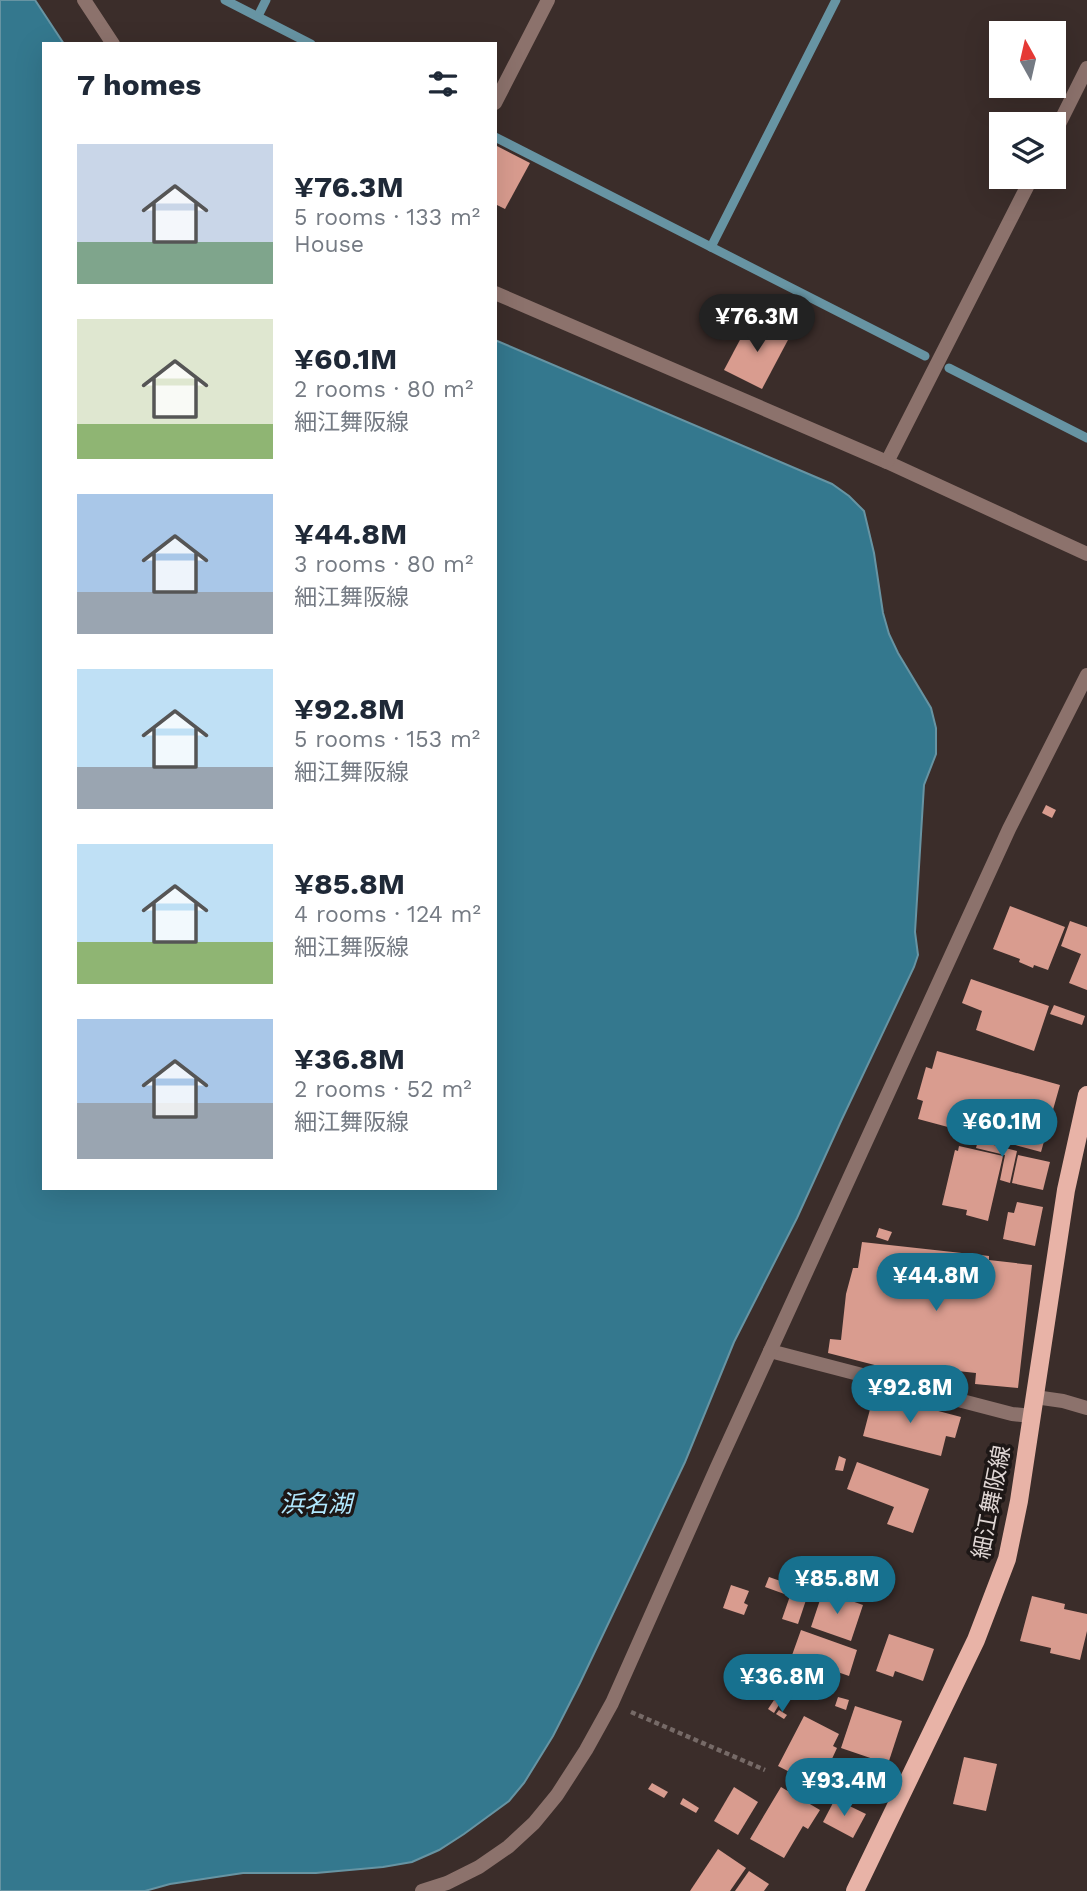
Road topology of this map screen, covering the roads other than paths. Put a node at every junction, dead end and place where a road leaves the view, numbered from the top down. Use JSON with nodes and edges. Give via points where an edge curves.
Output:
{"nodes":[{"id":1,"x":84,"y":0,"type":"edge"},
{"id":2,"x":548,"y":0,"type":"edge"},
{"id":3,"x":112,"y":42,"type":"edge"},
{"id":4,"x":1087,"y":68,"type":"edge"},
{"id":5,"x":497,"y":99,"type":"edge"},
{"id":6,"x":1065,"y":112,"type":"edge"},
{"id":7,"x":1026,"y":189,"type":"edge"},
{"id":8,"x":497,"y":294,"type":"edge"},
{"id":9,"x":887,"y":462,"type":"junction"},
{"id":10,"x":1087,"y":554,"type":"edge"},
{"id":11,"x":1087,"y":675,"type":"edge"},
{"id":12,"x":1087,"y":1095,"type":"edge"},
{"id":13,"x":770,"y":1351,"type":"junction"},
{"id":14,"x":1035,"y":1397,"type":"junction"},
{"id":15,"x":1087,"y":1408,"type":"edge"},
{"id":16,"x":1032,"y":1416,"type":"junction"},
{"id":17,"x":422,"y":1891,"type":"edge"},
{"id":18,"x":855,"y":1891,"type":"edge"}],
"edges":[{"from":1,"to":3,"type":"street"},
{"from":2,"to":5,"type":"street"},
{"from":4,"to":6,"type":"street"},
{"from":7,"to":9,"type":"street"},
{"from":8,"to":9,"type":"street"},
{"from":9,"to":10,"type":"street"},
{"from":11,"to":13,"type":"street","via":[[1003,842]]},
{"from":12,"to":14,"type":"main road","name":"細江舞阪線","via":[[1066,1190]]},
{"from":13,"to":16,"type":"street"},
{"from":13,"to":17,"type":"street","via":[[612,1703],[586,1751],[556,1796],[508,1847],[479,1867]]},
{"from":14,"to":15,"type":"street"},
{"from":14,"to":16,"type":"main road","name":"細江舞阪線"},
{"from":16,"to":18,"type":"main road","name":"細江舞阪線","via":[[1014,1531],[998,1587]]}]}
